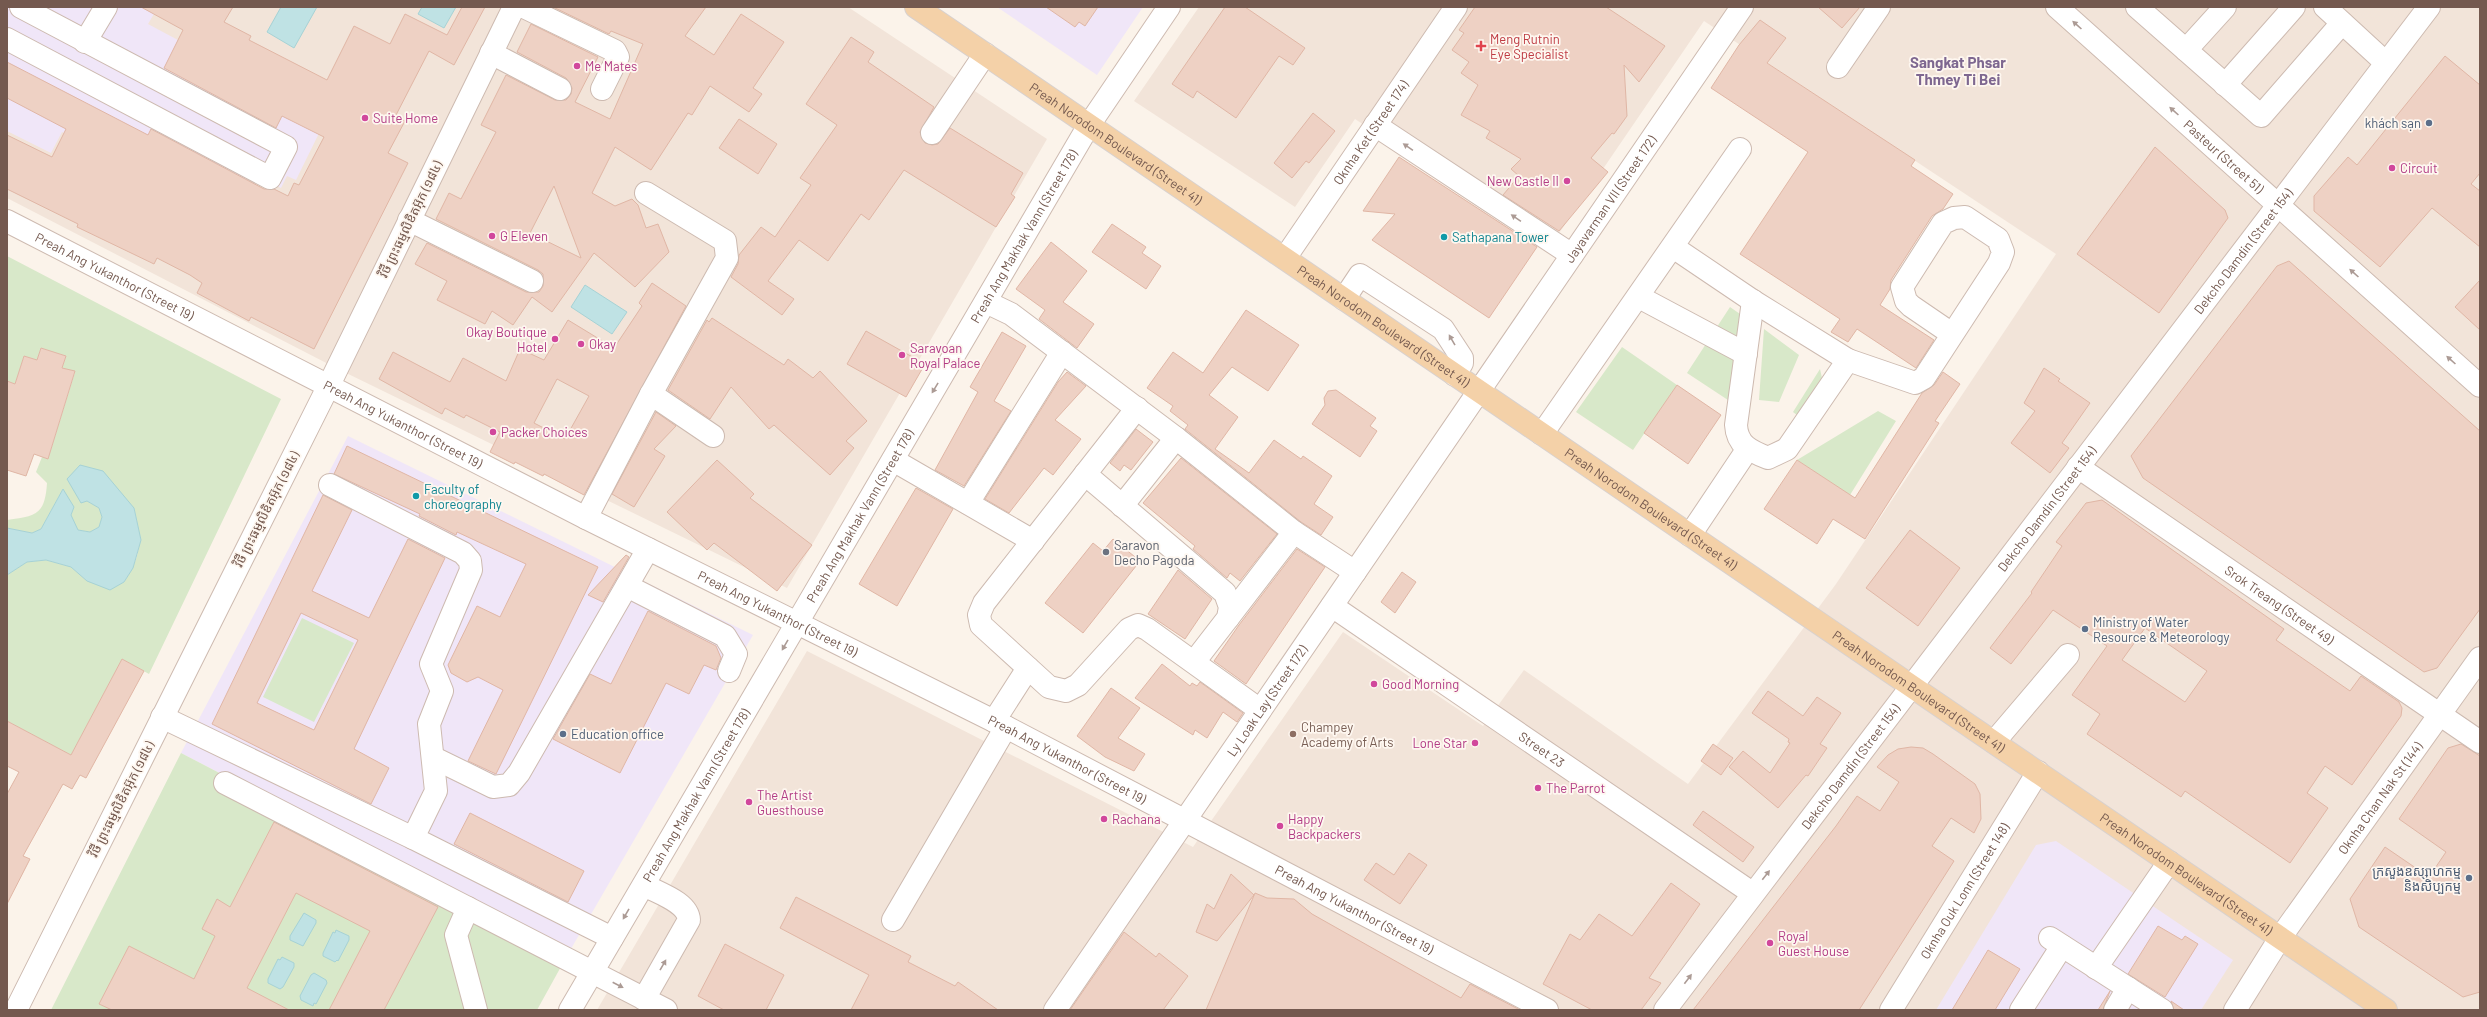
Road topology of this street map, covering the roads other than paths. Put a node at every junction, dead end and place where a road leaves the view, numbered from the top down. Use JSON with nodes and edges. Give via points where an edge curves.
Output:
{"nodes":[{"id":1,"x":21,"y":7,"type":"edge"},
{"id":2,"x":106,"y":7,"type":"edge"},
{"id":3,"x":514,"y":7,"type":"edge"},
{"id":4,"x":524,"y":7,"type":"edge"},
{"id":5,"x":916,"y":7,"type":"edge"},
{"id":6,"x":1170,"y":7,"type":"edge"},
{"id":7,"x":1456,"y":7,"type":"edge"},
{"id":8,"x":1742,"y":7,"type":"edge"},
{"id":9,"x":1879,"y":7,"type":"edge"},
{"id":10,"x":2057,"y":7,"type":"edge"},
{"id":11,"x":2224,"y":7,"type":"edge"},
{"id":12,"x":2294,"y":7,"type":"edge"},
{"id":13,"x":2325,"y":7,"type":"edge"},
{"id":14,"x":2429,"y":7,"type":"edge"},
{"id":15,"x":2146,"y":10,"type":"edge"},
{"id":16,"x":2342,"y":23,"type":"junction"},
{"id":17,"x":7,"y":39,"type":"edge"},
{"id":18,"x":85,"y":42,"type":"junction"},
{"id":19,"x":2186,"y":50,"type":"junction"},
{"id":20,"x":491,"y":54,"type":"junction"},
{"id":21,"x":985,"y":54,"type":"junction"},
{"id":22,"x":2386,"y":62,"type":"junction"},
{"id":23,"x":1838,"y":67,"type":"dead end"},
{"id":24,"x":2225,"y":85,"type":"junction"},
{"id":25,"x":560,"y":89,"type":"dead end"},
{"id":26,"x":602,"y":89,"type":"dead end"},
{"id":27,"x":1089,"y":125,"type":"junction"},
{"id":28,"x":1375,"y":125,"type":"junction"},
{"id":29,"x":932,"y":133,"type":"dead end"},
{"id":30,"x":1740,"y":149,"type":"dead end"},
{"id":31,"x":646,"y":193,"type":"dead end"},
{"id":32,"x":2278,"y":205,"type":"junction"},
{"id":33,"x":410,"y":220,"type":"junction"},
{"id":34,"x":7,"y":221,"type":"edge"},
{"id":35,"x":1673,"y":247,"type":"junction"},
{"id":36,"x":1572,"y":256,"type":"junction"},
{"id":37,"x":1284,"y":258,"type":"junction"},
{"id":38,"x":532,"y":281,"type":"dead end"},
{"id":39,"x":1639,"y":297,"type":"junction"},
{"id":40,"x":1344,"y":299,"type":"junction"},
{"id":41,"x":1753,"y":301,"type":"junction"},
{"id":42,"x":986,"y":302,"type":"junction"},
{"id":43,"x":1952,"y":334,"type":"junction"},
{"id":44,"x":1062,"y":352,"type":"junction"},
{"id":45,"x":1746,"y":354,"type":"junction"},
{"id":46,"x":1848,"y":360,"type":"junction"},
{"id":47,"x":1455,"y":375,"type":"junction"},
{"id":48,"x":2480,"y":386,"type":"edge"},
{"id":49,"x":328,"y":387,"type":"junction"},
{"id":50,"x":1479,"y":391,"type":"junction"},
{"id":51,"x":651,"y":394,"type":"junction"},
{"id":52,"x":1137,"y":408,"type":"junction"},
{"id":53,"x":1542,"y":434,"type":"junction"},
{"id":54,"x":713,"y":436,"type":"dead end"},
{"id":55,"x":1176,"y":438,"type":"junction"},
{"id":56,"x":1747,"y":450,"type":"junction"},
{"id":57,"x":893,"y":460,"type":"junction"},
{"id":58,"x":2078,"y":467,"type":"junction"},
{"id":59,"x":1085,"y":474,"type":"junction"},
{"id":60,"x":330,"y":485,"type":"dead end"},
{"id":61,"x":968,"y":503,"type":"junction"},
{"id":62,"x":1122,"y":506,"type":"junction"},
{"id":63,"x":586,"y":518,"type":"junction"},
{"id":64,"x":1294,"y":532,"type":"junction"},
{"id":65,"x":1690,"y":535,"type":"junction"},
{"id":66,"x":1033,"y":541,"type":"junction"},
{"id":67,"x":648,"y":549,"type":"junction"},
{"id":68,"x":1355,"y":572,"type":"junction"},
{"id":69,"x":627,"y":586,"type":"junction"},
{"id":70,"x":1332,"y":606,"type":"junction"},
{"id":71,"x":1228,"y":618,"type":"junction"},
{"id":72,"x":798,"y":622,"type":"junction"},
{"id":73,"x":2068,"y":655,"type":"dead end"},
{"id":74,"x":2480,"y":658,"type":"edge"},
{"id":75,"x":1194,"y":662,"type":"junction"},
{"id":76,"x":1028,"y":668,"type":"junction"},
{"id":77,"x":729,"y":671,"type":"dead end"},
{"id":78,"x":1912,"y":686,"type":"junction"},
{"id":79,"x":1260,"y":710,"type":"junction"},
{"id":80,"x":2440,"y":715,"type":"junction"},
{"id":81,"x":162,"y":717,"type":"junction"},
{"id":82,"x":1000,"y":724,"type":"junction"},
{"id":83,"x":1994,"y":742,"type":"junction"},
{"id":84,"x":2480,"y":742,"type":"edge"},
{"id":85,"x":434,"y":758,"type":"junction"},
{"id":86,"x":2038,"y":772,"type":"junction"},
{"id":87,"x":225,"y":783,"type":"dead end"},
{"id":88,"x":1185,"y":821,"type":"junction"},
{"id":89,"x":412,"y":838,"type":"junction"},
{"id":90,"x":2169,"y":862,"type":"junction"},
{"id":91,"x":644,"y":885,"type":"junction"},
{"id":92,"x":1752,"y":893,"type":"junction"},
{"id":93,"x":468,"y":908,"type":"junction"},
{"id":94,"x":893,"y":920,"type":"dead end"},
{"id":95,"x":612,"y":938,"type":"junction"},
{"id":96,"x":2280,"y":938,"type":"junction"},
{"id":97,"x":2096,"y":968,"type":"junction"},
{"id":98,"x":592,"y":972,"type":"junction"},
{"id":99,"x":2128,"y":988,"type":"junction"},
{"id":100,"x":644,"y":999,"type":"junction"},
{"id":101,"x":16,"y":1010,"type":"edge"},
{"id":102,"x":476,"y":1010,"type":"edge"},
{"id":103,"x":570,"y":1010,"type":"edge"},
{"id":104,"x":666,"y":1010,"type":"edge"},
{"id":105,"x":1055,"y":1010,"type":"edge"},
{"id":106,"x":1547,"y":1010,"type":"edge"},
{"id":107,"x":1665,"y":1010,"type":"edge"},
{"id":108,"x":1891,"y":1010,"type":"edge"},
{"id":109,"x":2021,"y":1010,"type":"edge"},
{"id":110,"x":2115,"y":1010,"type":"edge"},
{"id":111,"x":2162,"y":1010,"type":"edge"},
{"id":112,"x":2235,"y":1010,"type":"edge"},
{"id":113,"x":2386,"y":1010,"type":"edge"}],
"edges":[{"from":1,"to":18,"type":"street"},
{"from":2,"to":18,"type":"street"},
{"from":3,"to":20,"type":"street","name":"វិថី ព្រះធម្មលិខិតអ៊ុក (១៨៤)"},
{"from":4,"to":26,"type":"street","via":[[615,51],[618,57]]},
{"from":5,"to":21,"type":"main road","name":"Preah Norodom Boulevard (Street 41)"},
{"from":6,"to":27,"type":"street","name":"Preah Ang Makhak Vann (Street 178)"},
{"from":7,"to":28,"type":"street","name":"Oknha Ket (Street 174)"},
{"from":8,"to":36,"type":"street","name":"Jayavarman VII (Street 172)"},
{"from":9,"to":23,"type":"street"},
{"from":32,"to":10,"type":"street","name":"Pasteur (Street 51)","one_way":true},
{"from":11,"to":19,"type":"street"},
{"from":12,"to":24,"type":"street"},
{"from":13,"to":16,"type":"street"},
{"from":14,"to":22,"type":"street","name":"Dekcho Damdin (Street 154)"},
{"from":15,"to":19,"type":"street"},
{"from":16,"to":22,"type":"street"},
{"from":16,"to":24,"type":"street","via":[[2261,116]]},
{"from":17,"to":18,"type":"street","via":[[270,178],[286,147]]},
{"from":19,"to":24,"type":"street"},
{"from":20,"to":25,"type":"street"},
{"from":20,"to":33,"type":"street","name":"វិថី ព្រះធម្មលិខិតអ៊ុក (១៨៤)"},
{"from":21,"to":27,"type":"main road","name":"Preah Norodom Boulevard (Street 41)"},
{"from":21,"to":29,"type":"street"},
{"from":22,"to":32,"type":"street","name":"Dekcho Damdin (Street 154)"},
{"from":27,"to":37,"type":"main road","name":"Preah Norodom Boulevard (Street 41)"},
{"from":27,"to":42,"type":"street","name":"Preah Ang Makhak Vann (Street 178)"},
{"from":36,"to":28,"type":"street","one_way":true},
{"from":28,"to":37,"type":"street","name":"Oknha Ket (Street 174)"},
{"from":30,"to":35,"type":"street"},
{"from":31,"to":51,"type":"street","via":[[725,241],[727,258]]},
{"from":48,"to":32,"type":"street","name":"Pasteur (Street 51)","one_way":true},
{"from":32,"to":58,"type":"street","name":"Dekcho Damdin (Street 154)"},
{"from":33,"to":38,"type":"street"},
{"from":33,"to":49,"type":"street","name":"វិថី ព្រះធម្មលិខិតអ៊ុក (១៨៤)"},
{"from":34,"to":49,"type":"street","name":"Preah Ang Yukanthor (Street 19)"},
{"from":35,"to":39,"type":"street"},
{"from":35,"to":41,"type":"street"},
{"from":36,"to":50,"type":"street","name":"Jayavarman VII (Street 172)"},
{"from":37,"to":40,"type":"main road","name":"Preah Norodom Boulevard (Street 41)"},
{"from":39,"to":45,"type":"street"},
{"from":39,"to":53,"type":"street"},
{"from":40,"to":47,"type":"main road","name":"Preah Norodom Boulevard (Street 41)"},
{"from":47,"to":40,"type":"street","one_way":true,"via":[[1462,358],[1443,329],[1360,275]]},
{"from":41,"to":45,"type":"street"},
{"from":41,"to":46,"type":"street"},
{"from":42,"to":44,"type":"street","via":[[1011,314]]},
{"from":42,"to":57,"type":"street","name":"Preah Ang Makhak Vann (Street 178)","one_way":true},
{"from":43,"to":43,"type":"street","via":[[1911,306],[1906,301],[1902,287],[1943,223],[1965,217],[1998,239],[2003,252],[1999,263]]},
{"from":43,"to":46,"type":"street","via":[[1924,378],[1915,383]]},
{"from":44,"to":52,"type":"street"},
{"from":44,"to":61,"type":"street"},
{"from":45,"to":56,"type":"street","via":[[1736,425],[1737,436]]},
{"from":46,"to":56,"type":"street","via":[[1787,449],[1768,458]]},
{"from":47,"to":50,"type":"main road","name":"Preah Norodom Boulevard (Street 41)"},
{"from":49,"to":63,"type":"street","name":"Preah Ang Yukanthor (Street 19)"},
{"from":49,"to":81,"type":"street","name":"វិថី ព្រះធម្មលិខិតអ៊ុក (១៨៤)"},
{"from":50,"to":53,"type":"main road","name":"Preah Norodom Boulevard (Street 41)"},
{"from":50,"to":68,"type":"street","name":"Ly Loak Lay (Street 172)"},
{"from":51,"to":54,"type":"street"},
{"from":51,"to":63,"type":"street"},
{"from":52,"to":55,"type":"street"},
{"from":52,"to":59,"type":"street"},
{"from":53,"to":65,"type":"main road","name":"Preah Norodom Boulevard (Street 41)"},
{"from":55,"to":62,"type":"street"},
{"from":55,"to":64,"type":"street"},
{"from":56,"to":65,"type":"street"},
{"from":57,"to":61,"type":"street"},
{"from":57,"to":72,"type":"street","name":"Preah Ang Makhak Vann (Street 178)"},
{"from":58,"to":78,"type":"street","name":"Dekcho Damdin (Street 154)"},
{"from":58,"to":80,"type":"street","name":"Srok Treang (Street 49)"},
{"from":59,"to":62,"type":"street"},
{"from":59,"to":66,"type":"street"},
{"from":60,"to":85,"type":"street","via":[[463,553],[470,561],[470,570],[431,664],[442,691],[429,724]]},
{"from":61,"to":66,"type":"street"},
{"from":62,"to":71,"type":"street","via":[[1225,593],[1230,607]]},
{"from":63,"to":67,"type":"street","name":"Preah Ang Yukanthor (Street 19)"},
{"from":64,"to":68,"type":"street"},
{"from":64,"to":71,"type":"street"},
{"from":65,"to":78,"type":"main road","name":"Preah Norodom Boulevard (Street 41)"},
{"from":66,"to":76,"type":"street","via":[[984,603],[979,615],[981,625]]},
{"from":67,"to":69,"type":"street"},
{"from":67,"to":72,"type":"street","name":"Preah Ang Yukanthor (Street 19)"},
{"from":68,"to":70,"type":"street","name":"Ly Loak Lay (Street 172)"},
{"from":69,"to":77,"type":"street","via":[[724,636],[736,654]]},
{"from":69,"to":85,"type":"street","via":[[519,773],[509,785],[493,787]]},
{"from":70,"to":79,"type":"street","name":"Ly Loak Lay (Street 172)"},
{"from":70,"to":92,"type":"street","name":"Street 23"},
{"from":71,"to":75,"type":"street"},
{"from":72,"to":82,"type":"street","name":"Preah Ang Yukanthor (Street 19)"},
{"from":72,"to":91,"type":"street","name":"Preah Ang Makhak Vann (Street 178)","one_way":true},
{"from":73,"to":83,"type":"street"},
{"from":74,"to":80,"type":"street","name":"Oknha Chan Nak St (144)"},
{"from":75,"to":76,"type":"street","via":[[1138,625],[1129,629],[1078,685],[1066,691],[1049,687]]},
{"from":75,"to":79,"type":"street"},
{"from":76,"to":82,"type":"street"},
{"from":78,"to":83,"type":"main road","name":"Preah Norodom Boulevard (Street 41)"},
{"from":92,"to":78,"type":"street","name":"Dekcho Damdin (Street 154)","one_way":true},
{"from":79,"to":88,"type":"street","name":"Ly Loak Lay (Street 172)"},
{"from":80,"to":84,"type":"street","name":"Srok Treang (Street 49)"},
{"from":80,"to":96,"type":"street","name":"Oknha Chan Nak St (144)"},
{"from":81,"to":89,"type":"street"},
{"from":81,"to":101,"type":"street","name":"វិថី ព្រះធម្មលិខិតអ៊ុក (១៨៤)"},
{"from":82,"to":88,"type":"street","name":"Preah Ang Yukanthor (Street 19)"},
{"from":82,"to":94,"type":"street"},
{"from":83,"to":86,"type":"main road","name":"Preah Norodom Boulevard (Street 41)"},
{"from":85,"to":89,"type":"street","via":[[436,791]]},
{"from":86,"to":90,"type":"main road","name":"Preah Norodom Boulevard (Street 41)"},
{"from":86,"to":108,"type":"street","name":"Oknha Ouk Lonn (Street 148)"},
{"from":87,"to":93,"type":"street"},
{"from":88,"to":105,"type":"street","name":"Ly Loak Lay (Street 172)"},
{"from":88,"to":106,"type":"street","name":"Preah Ang Yukanthor (Street 19)"},
{"from":89,"to":95,"type":"street"},
{"from":90,"to":96,"type":"main road","name":"Preah Norodom Boulevard (Street 41)"},
{"from":90,"to":97,"type":"street"},
{"from":91,"to":95,"type":"street","name":"Preah Ang Makhak Vann (Street 178)","one_way":true},
{"from":100,"to":91,"type":"street","one_way":true,"via":[[689,920],[689,914],[684,907]]},
{"from":107,"to":92,"type":"street","name":"Dekcho Damdin (Street 154)","one_way":true},
{"from":93,"to":98,"type":"street"},
{"from":93,"to":102,"type":"street","via":[[456,935]]},
{"from":95,"to":98,"type":"street","name":"Preah Ang Makhak Vann (Street 178)"},
{"from":96,"to":112,"type":"street","name":"Oknha Chan Nak St (144)"},
{"from":96,"to":113,"type":"main road","name":"Preah Norodom Boulevard (Street 41)"},
{"from":97,"to":99,"type":"street"},
{"from":97,"to":109,"type":"street","via":[[2056,942]]},
{"from":98,"to":100,"type":"street","one_way":true},
{"from":98,"to":103,"type":"street","name":"Preah Ang Makhak Vann (Street 178)"},
{"from":99,"to":110,"type":"street"},
{"from":99,"to":111,"type":"street"},
{"from":100,"to":104,"type":"street"}]}
